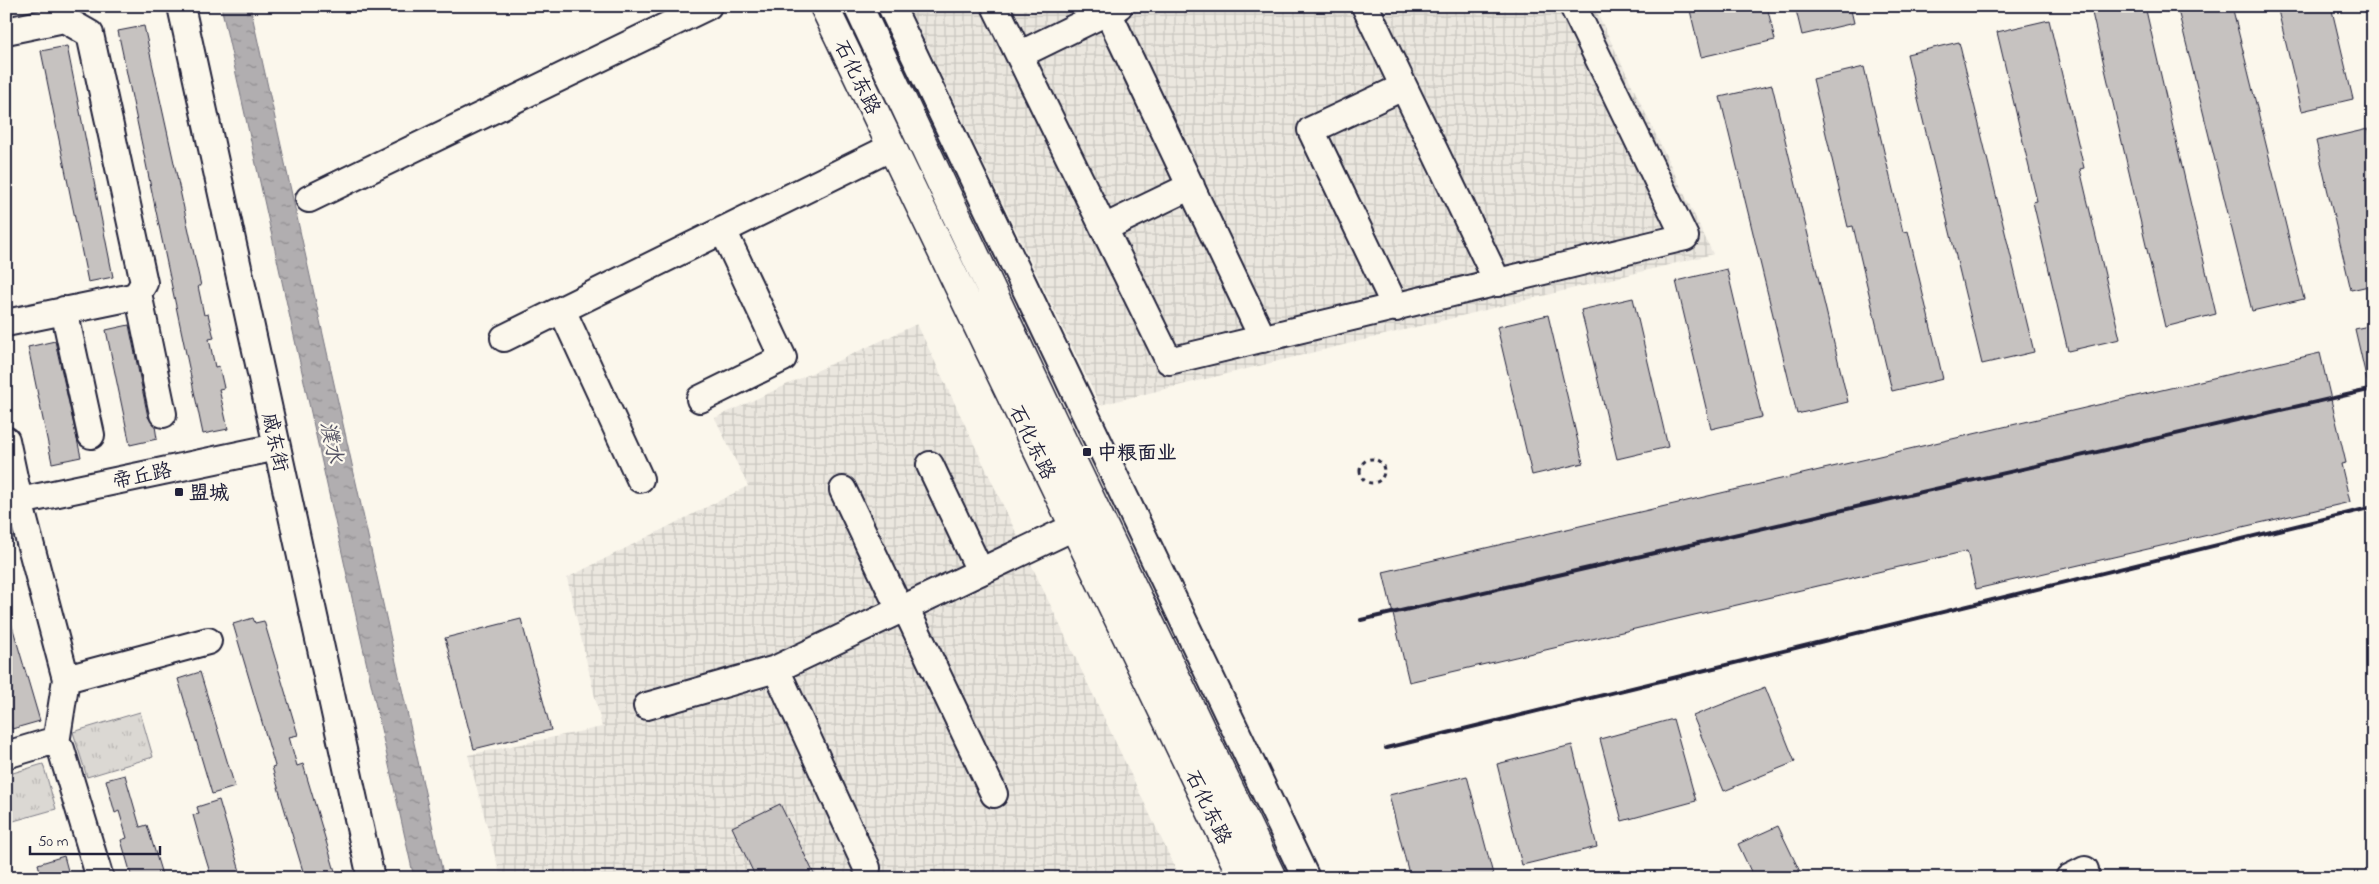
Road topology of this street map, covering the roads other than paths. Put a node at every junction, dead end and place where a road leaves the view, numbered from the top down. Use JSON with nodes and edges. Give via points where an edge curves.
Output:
{"nodes":[{"id":1,"x":181,"y":6,"type":"edge"},
{"id":2,"x":708,"y":6,"type":"edge"},
{"id":3,"x":824,"y":6,"type":"edge"},
{"id":4,"x":858,"y":6,"type":"edge"},
{"id":5,"x":891,"y":6,"type":"edge"},
{"id":6,"x":995,"y":6,"type":"edge"},
{"id":7,"x":1365,"y":6,"type":"edge"},
{"id":8,"x":1573,"y":6,"type":"edge"},
{"id":9,"x":1110,"y":8,"type":"edge"},
{"id":10,"x":6,"y":31,"type":"edge"},
{"id":11,"x":1019,"y":55,"type":"junction"},
{"id":12,"x":1403,"y":87,"type":"junction"},
{"id":13,"x":892,"y":147,"type":"junction"},
{"id":14,"x":1191,"y":186,"type":"junction"},
{"id":15,"x":310,"y":199,"type":"dead end"},
{"id":16,"x":1104,"y":228,"type":"junction"},
{"id":17,"x":723,"y":230,"type":"junction"},
{"id":18,"x":1498,"y":283,"type":"junction"},
{"id":19,"x":138,"y":293,"type":"junction"},
{"id":20,"x":1396,"y":308,"type":"junction"},
{"id":21,"x":64,"y":310,"type":"junction"},
{"id":22,"x":562,"y":310,"type":"junction"},
{"id":23,"x":6,"y":323,"type":"edge"},
{"id":24,"x":504,"y":338,"type":"dead end"},
{"id":25,"x":1263,"y":339,"type":"junction"},
{"id":26,"x":700,"y":398,"type":"dead end"},
{"id":27,"x":163,"y":414,"type":"dead end"},
{"id":28,"x":91,"y":435,"type":"dead end"},
{"id":29,"x":6,"y":440,"type":"edge"},
{"id":30,"x":277,"y":447,"type":"junction"},
{"id":31,"x":930,"y":465,"type":"dead end"},
{"id":32,"x":640,"y":479,"type":"dead end"},
{"id":33,"x":843,"y":490,"type":"dead end"},
{"id":34,"x":13,"y":502,"type":"edge"},
{"id":35,"x":1074,"y":526,"type":"junction"},
{"id":36,"x":980,"y":571,"type":"junction"},
{"id":37,"x":902,"y":609,"type":"junction"},
{"id":38,"x":208,"y":641,"type":"dead end"},
{"id":39,"x":776,"y":669,"type":"junction"},
{"id":40,"x":66,"y":679,"type":"junction"},
{"id":41,"x":647,"y":706,"type":"dead end"},
{"id":42,"x":56,"y":743,"type":"junction"},
{"id":43,"x":6,"y":755,"type":"edge"},
{"id":44,"x":994,"y":794,"type":"dead end"},
{"id":45,"x":867,"y":868,"type":"dead end"},
{"id":46,"x":100,"y":878,"type":"edge"},
{"id":47,"x":371,"y":878,"type":"edge"},
{"id":48,"x":1242,"y":878,"type":"edge"},
{"id":49,"x":1272,"y":878,"type":"edge"},
{"id":50,"x":1306,"y":878,"type":"edge"}],
"edges":[{"from":1,"to":30,"type":"street","name":"戚东街"},
{"from":2,"to":15,"type":"street"},
{"from":3,"to":13,"type":"main road","name":"石化东路"},
{"from":4,"to":49,"type":"main road","name":"石化东路"},
{"from":5,"to":50,"type":"street"},
{"from":6,"to":11,"type":"street"},
{"from":7,"to":12,"type":"street"},
{"from":8,"to":18,"type":"street","via":[[1684,238]]},
{"from":9,"to":11,"type":"street"},
{"from":9,"to":14,"type":"street"},
{"from":10,"to":19,"type":"street","via":[[64,19],[90,34],[144,283]]},
{"from":11,"to":16,"type":"street"},
{"from":12,"to":18,"type":"street"},
{"from":12,"to":20,"type":"street","via":[[1311,130]]},
{"from":13,"to":17,"type":"street"},
{"from":13,"to":35,"type":"main road","name":"石化东路"},
{"from":14,"to":16,"type":"street"},
{"from":14,"to":25,"type":"street"},
{"from":16,"to":25,"type":"street","via":[[1169,361]]},
{"from":17,"to":22,"type":"street"},
{"from":17,"to":26,"type":"street","via":[[783,358]]},
{"from":18,"to":20,"type":"street"},
{"from":19,"to":21,"type":"street"},
{"from":19,"to":27,"type":"street"},
{"from":20,"to":25,"type":"street"},
{"from":21,"to":23,"type":"street"},
{"from":21,"to":28,"type":"street"},
{"from":22,"to":24,"type":"street"},
{"from":22,"to":32,"type":"street"},
{"from":29,"to":34,"type":"street"},
{"from":30,"to":34,"type":"street","name":"帝丘路"},
{"from":30,"to":47,"type":"street","name":"戚东街"},
{"from":31,"to":36,"type":"street"},
{"from":33,"to":37,"type":"street"},
{"from":34,"to":40,"type":"street"},
{"from":35,"to":36,"type":"street"},
{"from":35,"to":48,"type":"main road","name":"石化东路"},
{"from":36,"to":37,"type":"street"},
{"from":37,"to":39,"type":"street"},
{"from":37,"to":44,"type":"street"},
{"from":38,"to":40,"type":"street"},
{"from":39,"to":41,"type":"street"},
{"from":39,"to":45,"type":"street"},
{"from":40,"to":42,"type":"street"},
{"from":42,"to":43,"type":"street"},
{"from":42,"to":46,"type":"street","via":[[62,749]]}]}
